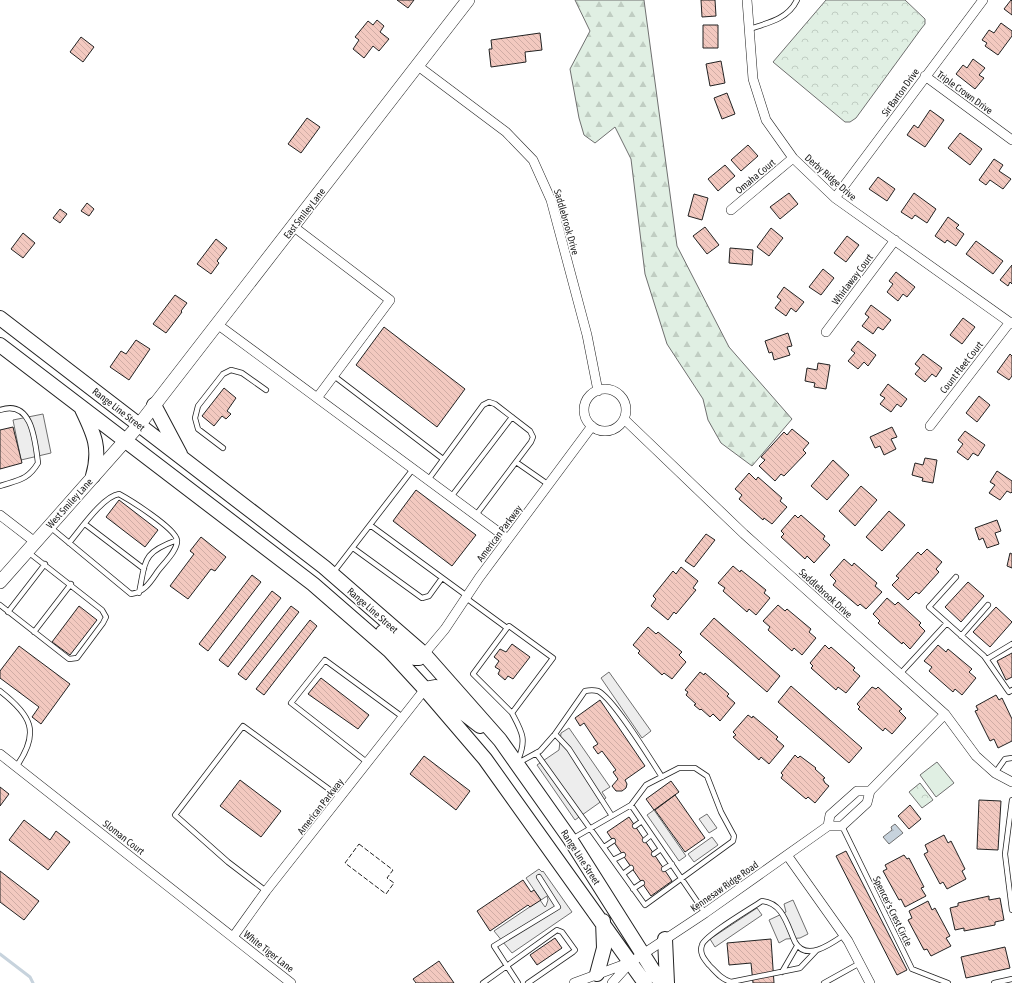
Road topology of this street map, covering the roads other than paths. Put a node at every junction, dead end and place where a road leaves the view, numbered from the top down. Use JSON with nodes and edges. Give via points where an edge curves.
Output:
{"nodes":[{"id":1,"x":468,"y":0,"type":"edge"},
{"id":2,"x":748,"y":0,"type":"edge"},
{"id":3,"x":797,"y":0,"type":"edge"},
{"id":4,"x":983,"y":0,"type":"edge"},
{"id":5,"x":749,"y":29,"type":"junction"},
{"id":6,"x":418,"y":66,"type":"junction"},
{"id":7,"x":925,"y":76,"type":"junction"},
{"id":8,"x":1012,"y":140,"type":"edge"},
{"id":9,"x":793,"y":158,"type":"junction"},
{"id":10,"x":835,"y":198,"type":"junction"},
{"id":11,"x":731,"y":210,"type":"dead end"},
{"id":12,"x":294,"y":227,"type":"junction"},
{"id":13,"x":895,"y":240,"type":"junction"},
{"id":14,"x":0,"y":318,"type":"edge"},
{"id":15,"x":1011,"y":323,"type":"edge"},
{"id":16,"x":218,"y":324,"type":"junction"},
{"id":17,"x":826,"y":332,"type":"dead end"},
{"id":18,"x":0,"y":345,"type":"edge"},
{"id":19,"x":334,"y":376,"type":"junction"},
{"id":20,"x":266,"y":390,"type":"dead end"},
{"id":21,"x":598,"y":391,"type":"junction"},
{"id":22,"x":317,"y":398,"type":"junction"},
{"id":23,"x":154,"y":405,"type":"junction"},
{"id":24,"x":81,"y":407,"type":"junction"},
{"id":25,"x":0,"y":410,"type":"edge"},
{"id":26,"x":512,"y":417,"type":"junction"},
{"id":27,"x":624,"y":419,"type":"junction"},
{"id":28,"x":139,"y":425,"type":"junction"},
{"id":29,"x":592,"y":426,"type":"junction"},
{"id":30,"x":930,"y":426,"type":"dead end"},
{"id":31,"x":125,"y":440,"type":"junction"},
{"id":32,"x":222,"y":448,"type":"dead end"},
{"id":33,"x":182,"y":458,"type":"junction"},
{"id":34,"x":444,"y":459,"type":"junction"},
{"id":35,"x":516,"y":462,"type":"junction"},
{"id":36,"x":413,"y":469,"type":"junction"},
{"id":37,"x":93,"y":476,"type":"junction"},
{"id":38,"x":428,"y":480,"type":"junction"},
{"id":39,"x":548,"y":485,"type":"junction"},
{"id":40,"x":0,"y":487,"type":"edge"},
{"id":41,"x":451,"y":497,"type":"junction"},
{"id":42,"x":0,"y":515,"type":"edge"},
{"id":43,"x":476,"y":515,"type":"junction"},
{"id":44,"x":85,"y":524,"type":"junction"},
{"id":45,"x":370,"y":525,"type":"junction"},
{"id":46,"x":49,"y":526,"type":"junction"},
{"id":47,"x":508,"y":539,"type":"junction"},
{"id":48,"x":177,"y":540,"type":"junction"},
{"id":49,"x":68,"y":543,"type":"junction"},
{"id":50,"x":31,"y":546,"type":"junction"},
{"id":51,"x":353,"y":548,"type":"junction"},
{"id":52,"x":45,"y":564,"type":"junction"},
{"id":53,"x":144,"y":569,"type":"junction"},
{"id":54,"x":332,"y":574,"type":"junction"},
{"id":55,"x":956,"y":577,"type":"dead end"},
{"id":56,"x":442,"y":578,"type":"junction"},
{"id":57,"x":0,"y":582,"type":"edge"},
{"id":58,"x":71,"y":584,"type":"junction"},
{"id":59,"x":139,"y":593,"type":"junction"},
{"id":60,"x":467,"y":597,"type":"junction"},
{"id":61,"x":0,"y":605,"type":"edge"},
{"id":62,"x":988,"y":605,"type":"dead end"},
{"id":63,"x":8,"y":612,"type":"junction"},
{"id":64,"x":347,"y":612,"type":"junction"},
{"id":65,"x":947,"y":624,"type":"junction"},
{"id":66,"x":507,"y":628,"type":"junction"},
{"id":67,"x":34,"y":632,"type":"junction"},
{"id":68,"x":961,"y":636,"type":"junction"},
{"id":69,"x":1012,"y":644,"type":"edge"},
{"id":70,"x":424,"y":654,"type":"junction"},
{"id":71,"x":987,"y":659,"type":"junction"},
{"id":72,"x":900,"y":674,"type":"junction"},
{"id":73,"x":425,"y":688,"type":"junction"},
{"id":74,"x":1012,"y":690,"type":"edge"},
{"id":75,"x":0,"y":691,"type":"edge"},
{"id":76,"x":512,"y":713,"type":"junction"},
{"id":77,"x":945,"y":714,"type":"junction"},
{"id":78,"x":404,"y":718,"type":"junction"},
{"id":79,"x":556,"y":734,"type":"junction"},
{"id":80,"x":503,"y":745,"type":"junction"},
{"id":81,"x":536,"y":753,"type":"junction"},
{"id":82,"x":0,"y":754,"type":"edge"},
{"id":83,"x":1012,"y":758,"type":"edge"},
{"id":84,"x":368,"y":763,"type":"junction"},
{"id":85,"x":517,"y":764,"type":"junction"},
{"id":86,"x":16,"y":767,"type":"junction"},
{"id":87,"x":995,"y":773,"type":"junction"},
{"id":88,"x":662,"y":777,"type":"junction"},
{"id":89,"x":1012,"y":782,"type":"edge"},
{"id":90,"x":870,"y":791,"type":"junction"},
{"id":91,"x":341,"y":798,"type":"junction"},
{"id":92,"x":1012,"y":800,"type":"edge"},
{"id":93,"x":631,"y":805,"type":"junction"},
{"id":94,"x":612,"y":816,"type":"junction"},
{"id":95,"x":642,"y":821,"type":"junction"},
{"id":96,"x":635,"y":826,"type":"dead end"},
{"id":97,"x":828,"y":826,"type":"junction"},
{"id":98,"x":842,"y":826,"type":"junction"},
{"id":99,"x":590,"y":828,"type":"junction"},
{"id":100,"x":651,"y":835,"type":"junction"},
{"id":101,"x":570,"y":840,"type":"junction"},
{"id":102,"x":645,"y":840,"type":"dead end"},
{"id":103,"x":613,"y":841,"type":"dead end"},
{"id":104,"x":604,"y":847,"type":"junction"},
{"id":105,"x":662,"y":849,"type":"junction"},
{"id":106,"x":654,"y":854,"type":"dead end"},
{"id":107,"x":623,"y":855,"type":"dead end"},
{"id":108,"x":787,"y":855,"type":"junction"},
{"id":109,"x":613,"y":860,"type":"junction"},
{"id":110,"x":672,"y":864,"type":"junction"},
{"id":111,"x":632,"y":868,"type":"dead end"},
{"id":112,"x":664,"y":869,"type":"dead end"},
{"id":113,"x":623,"y":874,"type":"junction"},
{"id":114,"x":538,"y":877,"type":"dead end"},
{"id":115,"x":682,"y":878,"type":"junction"},
{"id":116,"x":642,"y":884,"type":"dead end"},
{"id":117,"x":634,"y":889,"type":"junction"},
{"id":118,"x":266,"y":891,"type":"junction"},
{"id":119,"x":1012,"y":910,"type":"edge"},
{"id":120,"x":705,"y":912,"type":"junction"},
{"id":121,"x":603,"y":922,"type":"junction"},
{"id":122,"x":844,"y":935,"type":"junction"},
{"id":123,"x":233,"y":937,"type":"junction"},
{"id":124,"x":665,"y":939,"type":"junction"},
{"id":125,"x":797,"y":946,"type":"junction"},
{"id":126,"x":816,"y":951,"type":"junction"},
{"id":127,"x":643,"y":953,"type":"junction"},
{"id":128,"x":631,"y":962,"type":"junction"},
{"id":129,"x":860,"y":963,"type":"junction"},
{"id":130,"x":507,"y":966,"type":"junction"},
{"id":131,"x":782,"y":972,"type":"junction"},
{"id":132,"x":597,"y":974,"type":"junction"},
{"id":133,"x":1012,"y":979,"type":"edge"},
{"id":134,"x":826,"y":982,"type":"edge"},
{"id":135,"x":291,"y":983,"type":"edge"},
{"id":136,"x":484,"y":983,"type":"edge"},
{"id":137,"x":518,"y":983,"type":"edge"},
{"id":138,"x":528,"y":983,"type":"edge"},
{"id":139,"x":574,"y":983,"type":"edge"},
{"id":140,"x":612,"y":983,"type":"edge"},
{"id":141,"x":645,"y":983,"type":"edge"},
{"id":142,"x":661,"y":983,"type":"edge"},
{"id":143,"x":667,"y":983,"type":"edge"},
{"id":144,"x":870,"y":983,"type":"edge"},
{"id":145,"x":948,"y":983,"type":"edge"},
{"id":146,"x":994,"y":983,"type":"edge"}],
"edges":[{"from":1,"to":6,"type":"street","name":"East Smiley Lane"},
{"from":2,"to":5,"type":"street","name":"Derby Ridge Drive"},
{"from":3,"to":5,"type":"lane","via":[[782,18]]},
{"from":4,"to":7,"type":"street","name":"Sir Barton Drive"},
{"from":5,"to":9,"type":"street","name":"Derby Ridge Drive","via":[[753,79],[766,120]]},
{"from":6,"to":12,"type":"street","name":"East Smiley Lane"},
{"from":6,"to":21,"type":"street","name":"Saddlebrook Drive","via":[[506,132],[533,160],[551,200],[587,335]]},
{"from":7,"to":8,"type":"street","name":"Triple Crown Drive"},
{"from":7,"to":10,"type":"street","name":"Sir Barton Drive"},
{"from":9,"to":10,"type":"street","name":"Derby Ridge Drive"},
{"from":9,"to":11,"type":"street","name":"Omaha Court"},
{"from":10,"to":13,"type":"street","name":"Derby Ridge Drive"},
{"from":12,"to":16,"type":"street","name":"East Smiley Lane"},
{"from":12,"to":19,"type":"street","via":[[390,300]]},
{"from":13,"to":15,"type":"street","name":"Derby Ridge Drive"},
{"from":13,"to":17,"type":"street","name":"Whirlaway Court"},
{"from":14,"to":28,"type":"main road","name":"Range Line Street"},
{"from":15,"to":30,"type":"street","name":"Count Fleet Court"},
{"from":16,"to":22,"type":"street"},
{"from":16,"to":23,"type":"street","name":"East Smiley Lane"},
{"from":18,"to":24,"type":"main road","name":"Range Line Street"},
{"from":19,"to":22,"type":"street"},
{"from":19,"to":34,"type":"lane"},
{"from":20,"to":32,"type":"lane","via":[[242,373],[231,370],[223,374],[198,406],[195,418],[198,430]]},
{"from":21,"to":27,"type":"street","via":[[605,388],[622,396],[626,402],[627,412]]},
{"from":21,"to":29,"type":"street","via":[[591,394],[584,408],[587,422]]},
{"from":22,"to":36,"type":"street"},
{"from":23,"to":28,"type":"street","name":"East Smiley Lane"},
{"from":23,"to":33,"type":"main road"},
{"from":24,"to":31,"type":"main road","name":"Range Line Street"},
{"from":24,"to":37,"type":"main road","via":[[94,433],[98,450]]},
{"from":25,"to":40,"type":"lane","via":[[10,406],[20,410],[28,418],[38,463],[32,473],[23,479]]},
{"from":26,"to":34,"type":"lane","via":[[489,402],[483,406]]},
{"from":26,"to":35,"type":"lane","via":[[530,431],[533,437]]},
{"from":26,"to":41,"type":"lane"},
{"from":27,"to":29,"type":"street","via":[[620,426],[612,431],[598,431]]},
{"from":27,"to":72,"type":"street","name":"Saddlebrook Drive","via":[[744,534]]},
{"from":28,"to":31,"type":"street","name":"West Smiley Lane"},
{"from":28,"to":33,"type":"main road","name":"Range Line Street"},
{"from":29,"to":39,"type":"street","name":"American Parkway"},
{"from":31,"to":37,"type":"street","name":"West Smiley Lane"},
{"from":31,"to":64,"type":"main road","name":"Range Line Street"},
{"from":33,"to":54,"type":"main road","name":"Range Line Street"},
{"from":34,"to":38,"type":"lane"},
{"from":35,"to":39,"type":"lane"},
{"from":35,"to":43,"type":"lane"},
{"from":36,"to":38,"type":"street"},
{"from":36,"to":45,"type":"lane"},
{"from":37,"to":46,"type":"street","name":"West Smiley Lane"},
{"from":38,"to":41,"type":"street"},
{"from":39,"to":47,"type":"street","name":"American Parkway"},
{"from":41,"to":43,"type":"street"},
{"from":42,"to":50,"type":"street"},
{"from":43,"to":47,"type":"street"},
{"from":44,"to":48,"type":"lane","via":[[105,502],[119,494],[166,527]]},
{"from":44,"to":49,"type":"lane"},
{"from":44,"to":53,"type":"lane"},
{"from":45,"to":51,"type":"lane"},
{"from":45,"to":56,"type":"lane"},
{"from":46,"to":49,"type":"lane"},
{"from":46,"to":50,"type":"street","name":"West Smiley Lane"},
{"from":47,"to":60,"type":"street","name":"American Parkway"},
{"from":48,"to":53,"type":"lane","via":[[150,553]]},
{"from":48,"to":59,"type":"lane","via":[[175,548],[148,586]]},
{"from":49,"to":59,"type":"lane","via":[[125,590],[132,594]]},
{"from":50,"to":52,"type":"lane"},
{"from":50,"to":57,"type":"street","name":"West Smiley Lane"},
{"from":51,"to":54,"type":"lane"},
{"from":51,"to":56,"type":"lane","via":[[422,598],[429,596]]},
{"from":52,"to":58,"type":"lane"},
{"from":52,"to":63,"type":"lane"},
{"from":53,"to":59,"type":"lane"},
{"from":54,"to":70,"type":"main road","name":"Range Line Street"},
{"from":55,"to":65,"type":"lane","via":[[929,607]]},
{"from":56,"to":60,"type":"lane"},
{"from":58,"to":67,"type":"lane"},
{"from":58,"to":67,"type":"lane","via":[[102,610],[106,617],[77,658],[69,659]]},
{"from":60,"to":66,"type":"lane"},
{"from":60,"to":70,"type":"street","name":"American Parkway"},
{"from":61,"to":63,"type":"lane"},
{"from":62,"to":68,"type":"lane"},
{"from":63,"to":67,"type":"lane"},
{"from":64,"to":70,"type":"main road","via":[[388,635],[415,658],[420,658]]},
{"from":64,"to":73,"type":"main road","name":"Range Line Street","via":[[390,651]]},
{"from":65,"to":68,"type":"lane"},
{"from":65,"to":72,"type":"lane"},
{"from":66,"to":76,"type":"lane","via":[[472,674]]},
{"from":66,"to":76,"type":"lane","via":[[509,626],[553,658]]},
{"from":68,"to":71,"type":"lane"},
{"from":69,"to":71,"type":"lane"},
{"from":70,"to":80,"type":"main road","name":"Range Line Street"},
{"from":71,"to":74,"type":"lane","via":[[1009,692]]},
{"from":72,"to":77,"type":"street","name":"Saddlebrook Drive"},
{"from":73,"to":78,"type":"street","name":"American Parkway"},
{"from":73,"to":80,"type":"main road","via":[[436,687],[442,690],[462,712]]},
{"from":73,"to":121,"type":"main road","name":"Range Line Street","via":[[485,759]]},
{"from":75,"to":86,"type":"lane","via":[[16,703],[28,719],[31,738],[26,753]]},
{"from":76,"to":85,"type":"lane","via":[[523,733],[524,747]]},
{"from":77,"to":87,"type":"street","name":"Saddlebrook Drive","via":[[976,756]]},
{"from":77,"to":90,"type":"street"},
{"from":78,"to":84,"type":"street","name":"American Parkway"},
{"from":78,"to":84,"type":"lane","via":[[325,660],[291,703]]},
{"from":79,"to":81,"type":"lane"},
{"from":79,"to":88,"type":"lane","via":[[585,691],[598,691],[606,697],[635,735]]},
{"from":79,"to":94,"type":"lane","via":[[569,749]]},
{"from":80,"to":85,"type":"main road","name":"Range Line Street"},
{"from":81,"to":85,"type":"lane"},
{"from":81,"to":99,"type":"lane"},
{"from":82,"to":86,"type":"street","name":"Sloman Court"},
{"from":83,"to":87,"type":"lane","via":[[1005,759]]},
{"from":84,"to":91,"type":"street","name":"American Parkway"},
{"from":85,"to":101,"type":"main road","name":"Range Line Street"},
{"from":86,"to":123,"type":"street","name":"Sloman Court"},
{"from":87,"to":89,"type":"street","name":"Saddlebrook Drive"},
{"from":88,"to":93,"type":"lane","via":[[646,785]]},
{"from":88,"to":115,"type":"lane","via":[[679,768],[695,768],[707,776],[721,812],[734,836],[733,841]]},
{"from":90,"to":97,"type":"street","name":"Kennesaw Ridge Road","via":[[857,791],[830,815]]},
{"from":90,"to":98,"type":"street","via":[[868,803]]},
{"from":91,"to":118,"type":"street","name":"American Parkway"},
{"from":91,"to":118,"type":"lane","via":[[243,726],[175,815],[228,862]]},
{"from":92,"to":119,"type":"lane","via":[[1006,854]]},
{"from":93,"to":94,"type":"lane"},
{"from":93,"to":95,"type":"lane"},
{"from":94,"to":99,"type":"lane"},
{"from":95,"to":96,"type":"lane"},
{"from":95,"to":100,"type":"lane"},
{"from":97,"to":98,"type":"street"},
{"from":97,"to":108,"type":"street","name":"Kennesaw Ridge Road"},
{"from":98,"to":145,"type":"lane","name":"Spencer's Crest Circle","via":[[912,969]]},
{"from":99,"to":101,"type":"lane"},
{"from":99,"to":104,"type":"lane"},
{"from":100,"to":102,"type":"lane"},
{"from":100,"to":105,"type":"lane"},
{"from":101,"to":127,"type":"main road","name":"Range Line Street"},
{"from":103,"to":104,"type":"lane"},
{"from":104,"to":109,"type":"lane"},
{"from":105,"to":106,"type":"lane"},
{"from":105,"to":110,"type":"lane"},
{"from":107,"to":109,"type":"lane"},
{"from":108,"to":120,"type":"street","name":"Kennesaw Ridge Road"},
{"from":108,"to":122,"type":"street"},
{"from":109,"to":113,"type":"lane"},
{"from":110,"to":112,"type":"lane"},
{"from":110,"to":115,"type":"lane"},
{"from":111,"to":113,"type":"lane"},
{"from":113,"to":117,"type":"lane"},
{"from":114,"to":130,"type":"lane","via":[[558,907],[494,946]]},
{"from":115,"to":117,"type":"lane","via":[[645,905]]},
{"from":115,"to":120,"type":"lane"},
{"from":116,"to":117,"type":"lane"},
{"from":118,"to":123,"type":"street","name":"American Parkway"},
{"from":120,"to":124,"type":"street","name":"Kennesaw Ridge Road"},
{"from":121,"to":128,"type":"main road","name":"Range Line Street"},
{"from":121,"to":132,"type":"main road","via":[[604,948]]},
{"from":122,"to":126,"type":"lane"},
{"from":122,"to":129,"type":"street"},
{"from":123,"to":135,"type":"street","name":"White Tiger Lane"},
{"from":124,"to":127,"type":"street","name":"Kennesaw Ridge Road"},
{"from":124,"to":143,"type":"main road"},
{"from":125,"to":126,"type":"lane","via":[[804,950]]},
{"from":125,"to":131,"type":"lane"},
{"from":125,"to":131,"type":"lane","via":[[781,910],[773,903],[762,901],[703,942],[701,952],[704,959],[730,982]]},
{"from":126,"to":131,"type":"lane","via":[[800,968]]},
{"from":127,"to":128,"type":"street","name":"Kennesaw Ridge Road"},
{"from":127,"to":142,"type":"main road","name":"Range Line Street"},
{"from":128,"to":132,"type":"street"},
{"from":128,"to":140,"type":"street"},
{"from":128,"to":141,"type":"main road","name":"Range Line Street"},
{"from":129,"to":134,"type":"lane"},
{"from":129,"to":144,"type":"street"},
{"from":130,"to":136,"type":"lane"},
{"from":130,"to":137,"type":"lane"},
{"from":130,"to":138,"type":"lane","via":[[557,930],[562,932],[575,950]]},
{"from":132,"to":139,"type":"street"},
{"from":133,"to":146,"type":"lane"}]}
